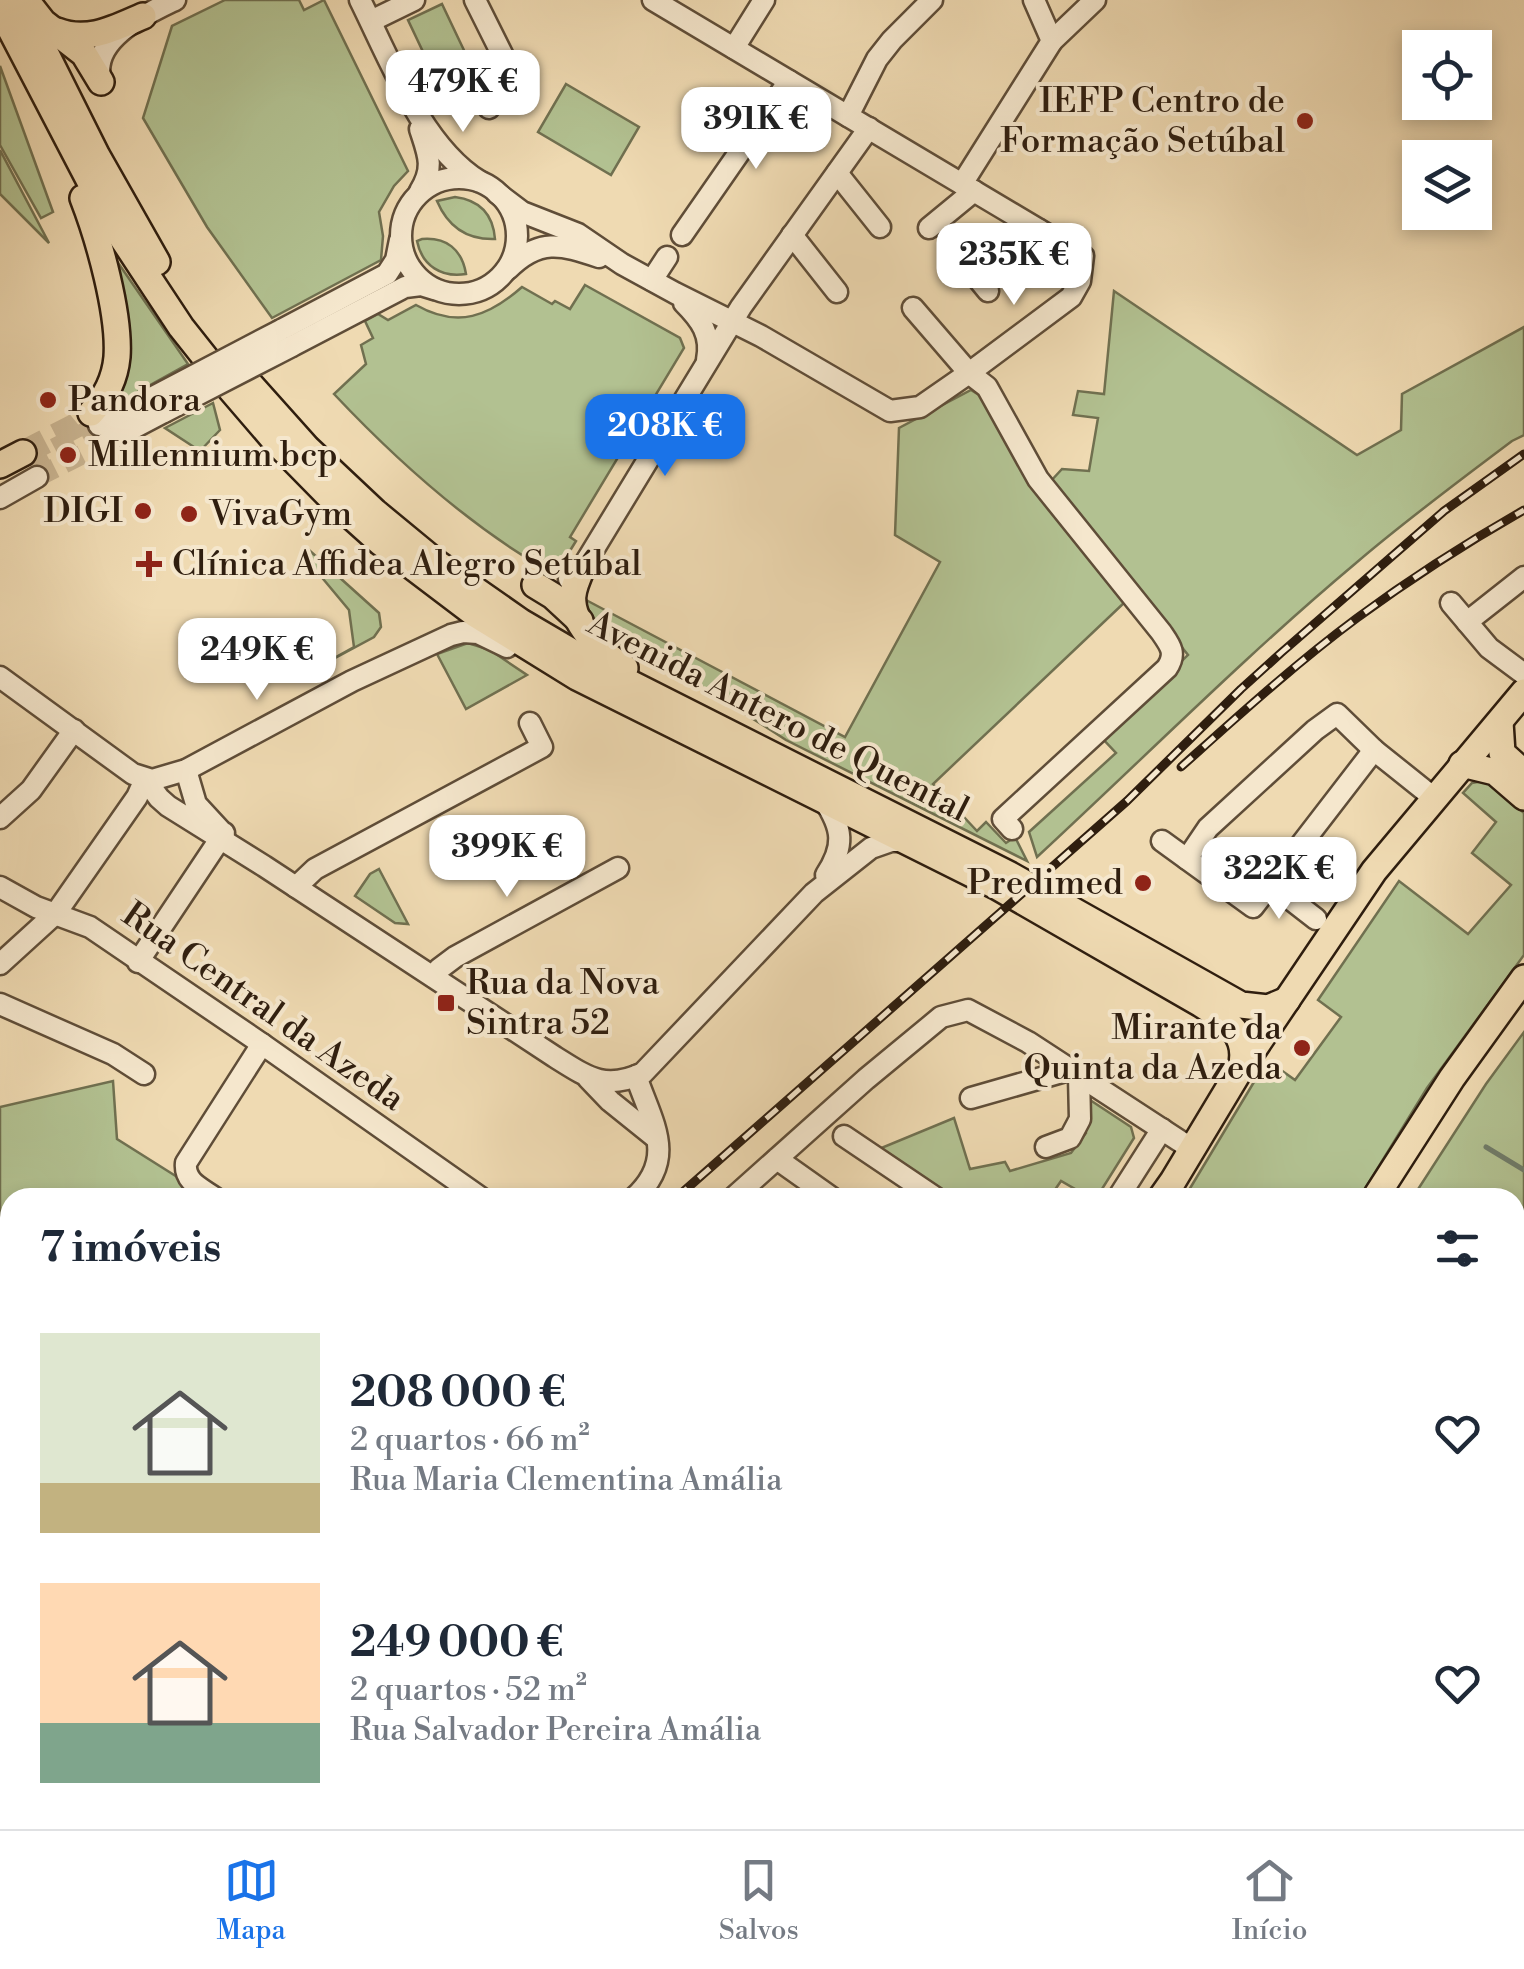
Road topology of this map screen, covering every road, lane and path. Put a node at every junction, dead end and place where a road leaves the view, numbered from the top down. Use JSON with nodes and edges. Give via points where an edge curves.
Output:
{"nodes":[{"id":1,"x":19,"y":0,"type":"edge"},
{"id":2,"x":27,"y":0,"type":"edge"},
{"id":3,"x":175,"y":0,"type":"edge"},
{"id":4,"x":360,"y":0,"type":"edge"},
{"id":5,"x":414,"y":0,"type":"edge"},
{"id":6,"x":474,"y":0,"type":"edge"},
{"id":7,"x":653,"y":0,"type":"edge"},
{"id":8,"x":764,"y":0,"type":"edge"},
{"id":9,"x":932,"y":0,"type":"edge"},
{"id":10,"x":1034,"y":0,"type":"edge"},
{"id":11,"x":1095,"y":0,"type":"edge"},
{"id":12,"x":0,"y":12,"type":"edge"},
{"id":13,"x":142,"y":16,"type":"junction"},
{"id":14,"x":371,"y":21,"type":"junction"},
{"id":15,"x":51,"y":28,"type":"junction"},
{"id":16,"x":1052,"y":41,"type":"junction"},
{"id":17,"x":734,"y":48,"type":"junction"},
{"id":18,"x":789,"y":80,"type":"junction"},
{"id":19,"x":101,"y":82,"type":"joint"},
{"id":20,"x":414,"y":108,"type":"junction"},
{"id":21,"x":489,"y":108,"type":"dead end"},
{"id":22,"x":848,"y":116,"type":"junction"},
{"id":23,"x":869,"y":128,"type":"junction"},
{"id":24,"x":837,"y":173,"type":"junction"},
{"id":25,"x":968,"y":187,"type":"junction"},
{"id":26,"x":493,"y":190,"type":"junction"},
{"id":27,"x":413,"y":201,"type":"junction"},
{"id":28,"x":880,"y":227,"type":"dead end"},
{"id":29,"x":402,"y":228,"type":"junction"},
{"id":30,"x":928,"y":228,"type":"dead end"},
{"id":31,"x":1039,"y":230,"type":"junction"},
{"id":32,"x":682,"y":235,"type":"dead end"},
{"id":33,"x":792,"y":235,"type":"junction"},
{"id":34,"x":667,"y":257,"type":"dead end"},
{"id":35,"x":622,"y":264,"type":"junction"},
{"id":36,"x":503,"y":274,"type":"junction"},
{"id":37,"x":652,"y":280,"type":"junction"},
{"id":38,"x":988,"y":290,"type":"dead end"},
{"id":39,"x":440,"y":291,"type":"junction"},
{"id":40,"x":837,"y":292,"type":"dead end"},
{"id":41,"x":675,"y":294,"type":"junction"},
{"id":42,"x":913,"y":308,"type":"dead end"},
{"id":43,"x":732,"y":323,"type":"junction"},
{"id":44,"x":286,"y":338,"type":"junction"},
{"id":45,"x":706,"y":362,"type":"junction"},
{"id":46,"x":969,"y":374,"type":"junction"},
{"id":47,"x":99,"y":427,"type":"joint"},
{"id":48,"x":30,"y":464,"type":"junction"},
{"id":49,"x":0,"y":465,"type":"edge"},
{"id":50,"x":0,"y":477,"type":"edge"},
{"id":51,"x":0,"y":498,"type":"edge"},
{"id":52,"x":581,"y":570,"type":"junction"},
{"id":53,"x":1524,"y":577,"type":"edge"},
{"id":54,"x":535,"y":585,"type":"joint"},
{"id":55,"x":1452,"y":603,"type":"dead end"},
{"id":56,"x":580,"y":622,"type":"junction"},
{"id":57,"x":1468,"y":622,"type":"junction"},
{"id":58,"x":1524,"y":674,"type":"edge"},
{"id":59,"x":5,"y":688,"type":"edge"},
{"id":60,"x":1524,"y":692,"type":"edge"},
{"id":61,"x":659,"y":718,"type":"junction"},
{"id":62,"x":1500,"y":722,"type":"junction"},
{"id":63,"x":530,"y":723,"type":"dead end"},
{"id":64,"x":74,"y":730,"type":"junction"},
{"id":65,"x":1374,"y":750,"type":"junction"},
{"id":66,"x":780,"y":758,"type":"junction"},
{"id":67,"x":1462,"y":764,"type":"junction"},
{"id":68,"x":186,"y":770,"type":"junction"},
{"id":69,"x":1524,"y":773,"type":"edge"},
{"id":70,"x":145,"y":779,"type":"junction"},
{"id":71,"x":1524,"y":797,"type":"edge"},
{"id":72,"x":1434,"y":798,"type":"junction"},
{"id":73,"x":824,"y":800,"type":"junction"},
{"id":74,"x":0,"y":818,"type":"edge"},
{"id":75,"x":1012,"y":830,"type":"dead end"},
{"id":76,"x":222,"y":837,"type":"junction"},
{"id":77,"x":907,"y":842,"type":"junction"},
{"id":78,"x":1162,"y":842,"type":"dead end"},
{"id":79,"x":1186,"y":859,"type":"junction"},
{"id":80,"x":618,"y":868,"type":"dead end"},
{"id":81,"x":1272,"y":885,"type":"junction"},
{"id":82,"x":0,"y":887,"type":"edge"},
{"id":83,"x":296,"y":887,"type":"junction"},
{"id":84,"x":814,"y":893,"type":"junction"},
{"id":85,"x":56,"y":913,"type":"junction"},
{"id":86,"x":1316,"y":919,"type":"dead end"},
{"id":87,"x":138,"y":962,"type":"junction"},
{"id":88,"x":0,"y":964,"type":"edge"},
{"id":89,"x":434,"y":976,"type":"junction"},
{"id":90,"x":1524,"y":978,"type":"edge"},
{"id":91,"x":1288,"y":1000,"type":"junction"},
{"id":92,"x":0,"y":1004,"type":"edge"},
{"id":93,"x":262,"y":1044,"type":"junction"},
{"id":94,"x":1241,"y":1068,"type":"junction"},
{"id":95,"x":1074,"y":1072,"type":"junction"},
{"id":96,"x":144,"y":1074,"type":"dead end"},
{"id":97,"x":636,"y":1076,"type":"junction"},
{"id":98,"x":588,"y":1078,"type":"junction"},
{"id":99,"x":971,"y":1098,"type":"dead end"},
{"id":100,"x":1162,"y":1129,"type":"junction"},
{"id":101,"x":844,"y":1136,"type":"dead end"},
{"id":102,"x":658,"y":1140,"type":"junction"},
{"id":103,"x":1046,"y":1147,"type":"dead end"},
{"id":104,"x":1192,"y":1149,"type":"junction"},
{"id":105,"x":777,"y":1159,"type":"junction"},
{"id":106,"x":200,"y":1188,"type":"edge"},
{"id":107,"x":467,"y":1188,"type":"edge"},
{"id":108,"x":643,"y":1188,"type":"edge"},
{"id":109,"x":744,"y":1188,"type":"edge"},
{"id":110,"x":818,"y":1188,"type":"edge"},
{"id":111,"x":921,"y":1188,"type":"edge"},
{"id":112,"x":1124,"y":1188,"type":"edge"},
{"id":113,"x":1170,"y":1188,"type":"edge"},
{"id":114,"x":1381,"y":1188,"type":"edge"}],
"edges":[{"from":1,"to":66,"type":"main road","name":"Avenida Antero de Quental","via":[[138,233],[234,368],[307,448],[418,549],[521,622]]},
{"from":2,"to":15,"type":"main road"},
{"from":3,"to":13,"type":"street"},
{"from":4,"to":14,"type":"street"},
{"from":5,"to":14,"type":"street"},
{"from":6,"to":21,"type":"street","via":[[508,66],[507,82]]},
{"from":7,"to":17,"type":"street"},
{"from":8,"to":17,"type":"street"},
{"from":9,"to":22,"type":"street","via":[[877,59]]},
{"from":10,"to":16,"type":"street"},
{"from":11,"to":16,"type":"street"},
{"from":12,"to":47,"type":"main road","via":[[80,189],[101,253],[116,359]]},
{"from":12,"to":61,"type":"main road","name":"Avenida Antero de Quental","via":[[119,234],[226,386],[284,451],[380,542],[450,596],[554,664]]},
{"from":13,"to":15,"type":"main road","via":[[91,35]]},
{"from":13,"to":19,"type":"street","via":[[107,48]]},
{"from":14,"to":20,"type":"street"},
{"from":15,"to":19,"type":"main road","via":[[84,54]]},
{"from":16,"to":25,"type":"street"},
{"from":17,"to":18,"type":"street"},
{"from":18,"to":22,"type":"street"},
{"from":18,"to":32,"type":"street"},
{"from":20,"to":26,"type":"street","via":[[449,157]]},
{"from":20,"to":27,"type":"street","via":[[429,170]]},
{"from":22,"to":23,"type":"street"},
{"from":23,"to":24,"type":"street"},
{"from":23,"to":25,"type":"street"},
{"from":24,"to":28,"type":"street"},
{"from":24,"to":33,"type":"street"},
{"from":25,"to":30,"type":"street"},
{"from":25,"to":31,"type":"street"},
{"from":26,"to":27,"type":"street","via":[[452,179]]},
{"from":26,"to":35,"type":"street"},
{"from":26,"to":36,"type":"street","via":[[512,213],[516,232]]},
{"from":27,"to":29,"type":"street"},
{"from":29,"to":39,"type":"street","via":[[409,265]]},
{"from":29,"to":44,"type":"street","via":[[387,274]]},
{"from":31,"to":38,"type":"street","via":[[979,280]]},
{"from":31,"to":46,"type":"street","via":[[1083,256],[1080,281],[1072,296]]},
{"from":33,"to":40,"type":"street"},
{"from":33,"to":43,"type":"street"},
{"from":34,"to":37,"type":"street"},
{"from":35,"to":36,"type":"street","via":[[566,246],[538,246]]},
{"from":35,"to":37,"type":"street"},
{"from":36,"to":39,"type":"street","via":[[472,293]]},
{"from":37,"to":41,"type":"street"},
{"from":39,"to":44,"type":"street","via":[[404,287]]},
{"from":41,"to":43,"type":"street"},
{"from":41,"to":45,"type":"street","via":[[708,336]]},
{"from":42,"to":46,"type":"street"},
{"from":43,"to":45,"type":"street"},
{"from":43,"to":46,"type":"street","via":[[890,411],[920,406]]},
{"from":44,"to":47,"type":"street","bridge":true,"via":[[158,405]]},
{"from":45,"to":52,"type":"street"},
{"from":46,"to":75,"type":"street","via":[[987,387],[1038,479],[1173,651],[1167,668],[1003,819]]},
{"from":48,"to":49,"type":"main road"},
{"from":48,"to":50,"type":"street"},
{"from":48,"to":51,"type":"street"},
{"from":52,"to":54,"type":"street","via":[[557,587]]},
{"from":52,"to":56,"type":"main road","via":[[572,598]]},
{"from":53,"to":57,"type":"street"},
{"from":54,"to":56,"type":"main road"},
{"from":55,"to":57,"type":"street"},
{"from":56,"to":66,"type":"main road","via":[[615,662]]},
{"from":57,"to":58,"type":"street"},
{"from":59,"to":64,"type":"street"},
{"from":60,"to":62,"type":"main road"},
{"from":61,"to":68,"type":"street","via":[[586,692],[487,636],[458,633],[352,680]]},
{"from":61,"to":73,"type":"main road","name":"Avenida Antero de Quental"},
{"from":62,"to":67,"type":"main road"},
{"from":62,"to":69,"type":"main road","via":[[1502,753]]},
{"from":63,"to":83,"type":"street","via":[[542,747],[314,869]]},
{"from":64,"to":70,"type":"street"},
{"from":64,"to":74,"type":"street","via":[[31,790]]},
{"from":65,"to":72,"type":"street"},
{"from":65,"to":79,"type":"street","via":[[1337,714],[1208,828]]},
{"from":65,"to":81,"type":"street"},
{"from":66,"to":91,"type":"main road","name":"Avenida Antero de Quental","via":[[1010,874],[1241,1005],[1268,1008]]},
{"from":67,"to":71,"type":"main road","via":[[1496,772]]},
{"from":67,"to":72,"type":"main road"},
{"from":68,"to":70,"type":"street"},
{"from":68,"to":76,"type":"street","via":[[200,811]]},
{"from":70,"to":76,"type":"street","via":[[168,806]]},
{"from":70,"to":85,"type":"street"},
{"from":72,"to":91,"type":"main road","via":[[1374,871]]},
{"from":73,"to":77,"type":"main road","name":"Avenida Antero de Quental"},
{"from":73,"to":84,"type":"street","via":[[836,819],[840,849]]},
{"from":76,"to":83,"type":"street"},
{"from":76,"to":87,"type":"street"},
{"from":77,"to":84,"type":"street","via":[[870,848]]},
{"from":77,"to":94,"type":"main road","name":"Avenida Antero de Quental","via":[[1226,1020],[1239,1036]]},
{"from":78,"to":79,"type":"street"},
{"from":79,"to":81,"type":"street","via":[[1253,908]]},
{"from":80,"to":89,"type":"street","via":[[455,957]]},
{"from":81,"to":86,"type":"street"},
{"from":82,"to":85,"type":"street","name":"Rua Central da Azeda"},
{"from":83,"to":89,"type":"street"},
{"from":84,"to":97,"type":"street"},
{"from":85,"to":87,"type":"street","name":"Rua Central da Azeda","via":[[90,927]]},
{"from":85,"to":88,"type":"street"},
{"from":87,"to":93,"type":"street","name":"Rua Central da Azeda"},
{"from":89,"to":98,"type":"street"},
{"from":90,"to":114,"type":"main road"},
{"from":91,"to":94,"type":"main road"},
{"from":92,"to":96,"type":"street"},
{"from":93,"to":106,"type":"street","via":[[186,1163],[187,1176]]},
{"from":93,"to":107,"type":"street","name":"Rua Central da Azeda"},
{"from":94,"to":104,"type":"main road"},
{"from":95,"to":99,"type":"street"},
{"from":95,"to":100,"type":"street"},
{"from":95,"to":103,"type":"street","via":[[1080,1119],[1070,1138]]},
{"from":95,"to":105,"type":"street","via":[[968,1010],[941,1017]]},
{"from":97,"to":98,"type":"street","via":[[616,1082]]},
{"from":97,"to":102,"type":"street"},
{"from":98,"to":102,"type":"street"},
{"from":100,"to":104,"type":"street"},
{"from":100,"to":112,"type":"street"},
{"from":101,"to":111,"type":"street"},
{"from":102,"to":108,"type":"street","via":[[658,1164]]},
{"from":104,"to":113,"type":"main road"},
{"from":105,"to":109,"type":"street"},
{"from":105,"to":110,"type":"street"}]}
